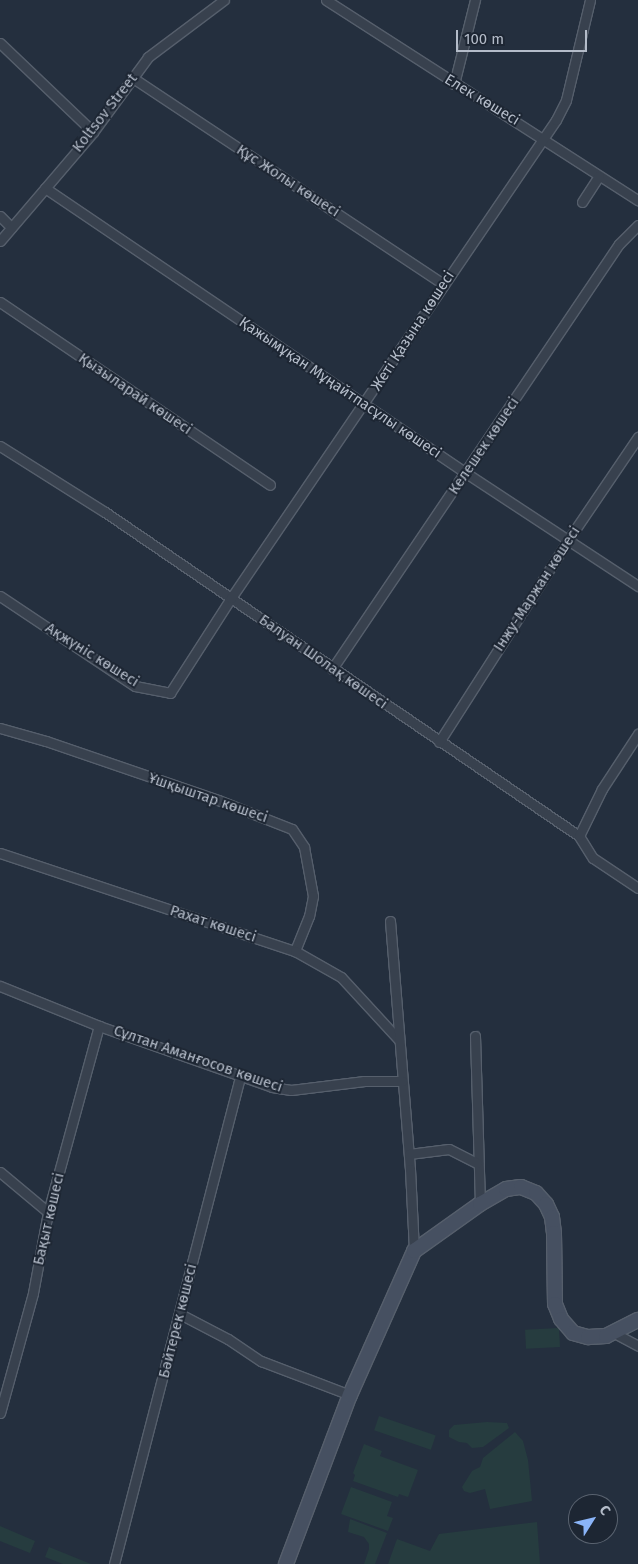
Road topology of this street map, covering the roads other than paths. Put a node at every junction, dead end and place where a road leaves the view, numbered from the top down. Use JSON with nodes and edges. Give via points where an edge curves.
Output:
{"nodes":[{"id":1,"x":224,"y":0,"type":"edge"},
{"id":2,"x":326,"y":0,"type":"edge"},
{"id":3,"x":475,"y":0,"type":"edge"},
{"id":4,"x":590,"y":0,"type":"edge"},
{"id":5,"x":0,"y":42,"type":"edge"},
{"id":6,"x":133,"y":78,"type":"junction"},
{"id":7,"x":454,"y":84,"type":"junction"},
{"id":8,"x":93,"y":132,"type":"junction"},
{"id":9,"x":542,"y":137,"type":"junction"},
{"id":10,"x":599,"y":176,"type":"junction"},
{"id":11,"x":45,"y":188,"type":"junction"},
{"id":12,"x":638,"y":200,"type":"edge"},
{"id":13,"x":582,"y":202,"type":"dead end"},
{"id":14,"x":0,"y":216,"type":"edge"},
{"id":15,"x":638,"y":225,"type":"edge"},
{"id":16,"x":11,"y":227,"type":"junction"},
{"id":17,"x":0,"y":240,"type":"edge"},
{"id":18,"x":443,"y":284,"type":"junction"},
{"id":19,"x":0,"y":302,"type":"edge"},
{"id":20,"x":364,"y":404,"type":"junction"},
{"id":21,"x":638,"y":437,"type":"edge"},
{"id":22,"x":0,"y":446,"type":"edge"},
{"id":23,"x":466,"y":473,"type":"junction"},
{"id":24,"x":270,"y":485,"type":"dead end"},
{"id":25,"x":568,"y":540,"type":"junction"},
{"id":26,"x":638,"y":586,"type":"edge"},
{"id":27,"x":0,"y":596,"type":"edge"},
{"id":28,"x":231,"y":598,"type":"junction"},
{"id":29,"x":332,"y":669,"type":"junction"},
{"id":30,"x":0,"y":728,"type":"edge"},
{"id":31,"x":638,"y":734,"type":"edge"},
{"id":32,"x":439,"y":742,"type":"junction"},
{"id":33,"x":579,"y":836,"type":"junction"},
{"id":34,"x":0,"y":853,"type":"edge"},
{"id":35,"x":638,"y":888,"type":"edge"},
{"id":36,"x":390,"y":921,"type":"dead end"},
{"id":37,"x":295,"y":951,"type":"junction"},
{"id":38,"x":0,"y":986,"type":"edge"},
{"id":39,"x":100,"y":1026,"type":"junction"},
{"id":40,"x":475,"y":1036,"type":"dead end"},
{"id":41,"x":399,"y":1040,"type":"junction"},
{"id":42,"x":240,"y":1077,"type":"junction"},
{"id":43,"x":402,"y":1081,"type":"junction"},
{"id":44,"x":409,"y":1154,"type":"junction"},
{"id":45,"x":477,"y":1163,"type":"junction"},
{"id":46,"x":0,"y":1172,"type":"edge"},
{"id":47,"x":480,"y":1204,"type":"junction"},
{"id":48,"x":48,"y":1212,"type":"junction"},
{"id":49,"x":414,"y":1251,"type":"junction"},
{"id":50,"x":180,"y":1314,"type":"junction"},
{"id":51,"x":638,"y":1320,"type":"edge"},
{"id":52,"x":614,"y":1333,"type":"junction"},
{"id":53,"x":638,"y":1346,"type":"edge"},
{"id":54,"x":350,"y":1395,"type":"junction"},
{"id":55,"x":0,"y":1413,"type":"edge"},
{"id":56,"x":114,"y":1564,"type":"edge"},
{"id":57,"x":286,"y":1564,"type":"edge"}],
"edges":[{"from":1,"to":6,"type":"street","name":"Koltsov Street","via":[[148,56]]},
{"from":2,"to":7,"type":"street","name":"Елек көшесі"},
{"from":3,"to":7,"type":"street"},
{"from":4,"to":9,"type":"street","name":"Жеті Қазына көшесі","via":[[566,100]]},
{"from":5,"to":8,"type":"street"},
{"from":6,"to":8,"type":"street","name":"Koltsov Street"},
{"from":6,"to":18,"type":"street","name":"Құс Жолы көшесі"},
{"from":7,"to":9,"type":"street","name":"Елек көшесі"},
{"from":8,"to":11,"type":"street","name":"Koltsov Street"},
{"from":9,"to":10,"type":"street","name":"Елек көшесі"},
{"from":9,"to":18,"type":"street","name":"Жеті Қазына көшесі"},
{"from":10,"to":12,"type":"street","name":"Елек көшесі"},
{"from":10,"to":13,"type":"street"},
{"from":11,"to":16,"type":"street","name":"Koltsov Street"},
{"from":11,"to":20,"type":"street","name":"Қажымұқан Мұңайтпасұлы көшесі"},
{"from":14,"to":16,"type":"street"},
{"from":15,"to":23,"type":"street","name":"Келешек көшесі","via":[[619,244]]},
{"from":16,"to":17,"type":"street","name":"Koltsov Street"},
{"from":18,"to":20,"type":"street","name":"Жеті Қазына көшесі"},
{"from":19,"to":24,"type":"street","name":"Қызыларай көшесі"},
{"from":20,"to":23,"type":"street","name":"Қажымұқан Мұңайтпасұлы көшесі"},
{"from":20,"to":28,"type":"street","name":"Жеті Қазына көшесі"},
{"from":21,"to":25,"type":"street","name":"Інжу-Маржан көшесі"},
{"from":22,"to":28,"type":"street","name":"Балуан Шолақ көшесі","via":[[105,512]]},
{"from":23,"to":25,"type":"street","name":"Қажымұқан Мұңайтпасұлы көшесі"},
{"from":23,"to":29,"type":"street","name":"Келешек көшесі"},
{"from":25,"to":26,"type":"street","name":"Қажымұқан Мұңайтпасұлы көшесі"},
{"from":25,"to":32,"type":"street","name":"Інжу-Маржан көшесі"},
{"from":27,"to":28,"type":"street","name":"Ақжүніс көшесі","via":[[135,686],[170,692]]},
{"from":28,"to":29,"type":"street","name":"Балуан Шолақ көшесі"},
{"from":29,"to":32,"type":"street","name":"Балуан Шолақ көшесі"},
{"from":30,"to":37,"type":"street","name":"Ұшқыштар көшесі","via":[[218,800],[292,829],[304,847],[313,896]]},
{"from":31,"to":33,"type":"street","via":[[602,788]]},
{"from":32,"to":33,"type":"street","name":"Балуан Шолақ көшесі"},
{"from":33,"to":35,"type":"street","name":"Балуан Шолақ көшесі","via":[[593,858]]},
{"from":34,"to":37,"type":"street","name":"Рахат көшесі"},
{"from":36,"to":41,"type":"street"},
{"from":37,"to":41,"type":"street","name":"Рахат көшесі","via":[[341,977]]},
{"from":38,"to":39,"type":"street","name":"Сұлтан Аманғосов көшесі"},
{"from":39,"to":42,"type":"street","name":"Сұлтан Аманғосов көшесі"},
{"from":39,"to":48,"type":"street","name":"Бақыт көшесі"},
{"from":40,"to":45,"type":"street"},
{"from":41,"to":43,"type":"street"},
{"from":42,"to":43,"type":"street","name":"Сұлтан Аманғосов көшесі","via":[[291,1090],[364,1081]]},
{"from":42,"to":50,"type":"street","name":"Бәйтерек көшесі"},
{"from":43,"to":44,"type":"street"},
{"from":44,"to":45,"type":"street","via":[[449,1150]]},
{"from":44,"to":49,"type":"street"},
{"from":45,"to":47,"type":"street"},
{"from":46,"to":48,"type":"street"},
{"from":47,"to":49,"type":"street"},
{"from":47,"to":52,"type":"street","via":[[513,1187],[529,1190],[542,1198],[553,1224],[554,1294],[561,1319],[567,1328],[580,1336]]},
{"from":48,"to":55,"type":"street","name":"Бақыт көшесі","via":[[33,1293]]},
{"from":49,"to":54,"type":"street"},
{"from":50,"to":54,"type":"street","via":[[261,1361]]},
{"from":50,"to":56,"type":"street","name":"Бәйтерек көшесі"},
{"from":51,"to":52,"type":"street"},
{"from":52,"to":53,"type":"street"},
{"from":54,"to":57,"type":"street"}]}
